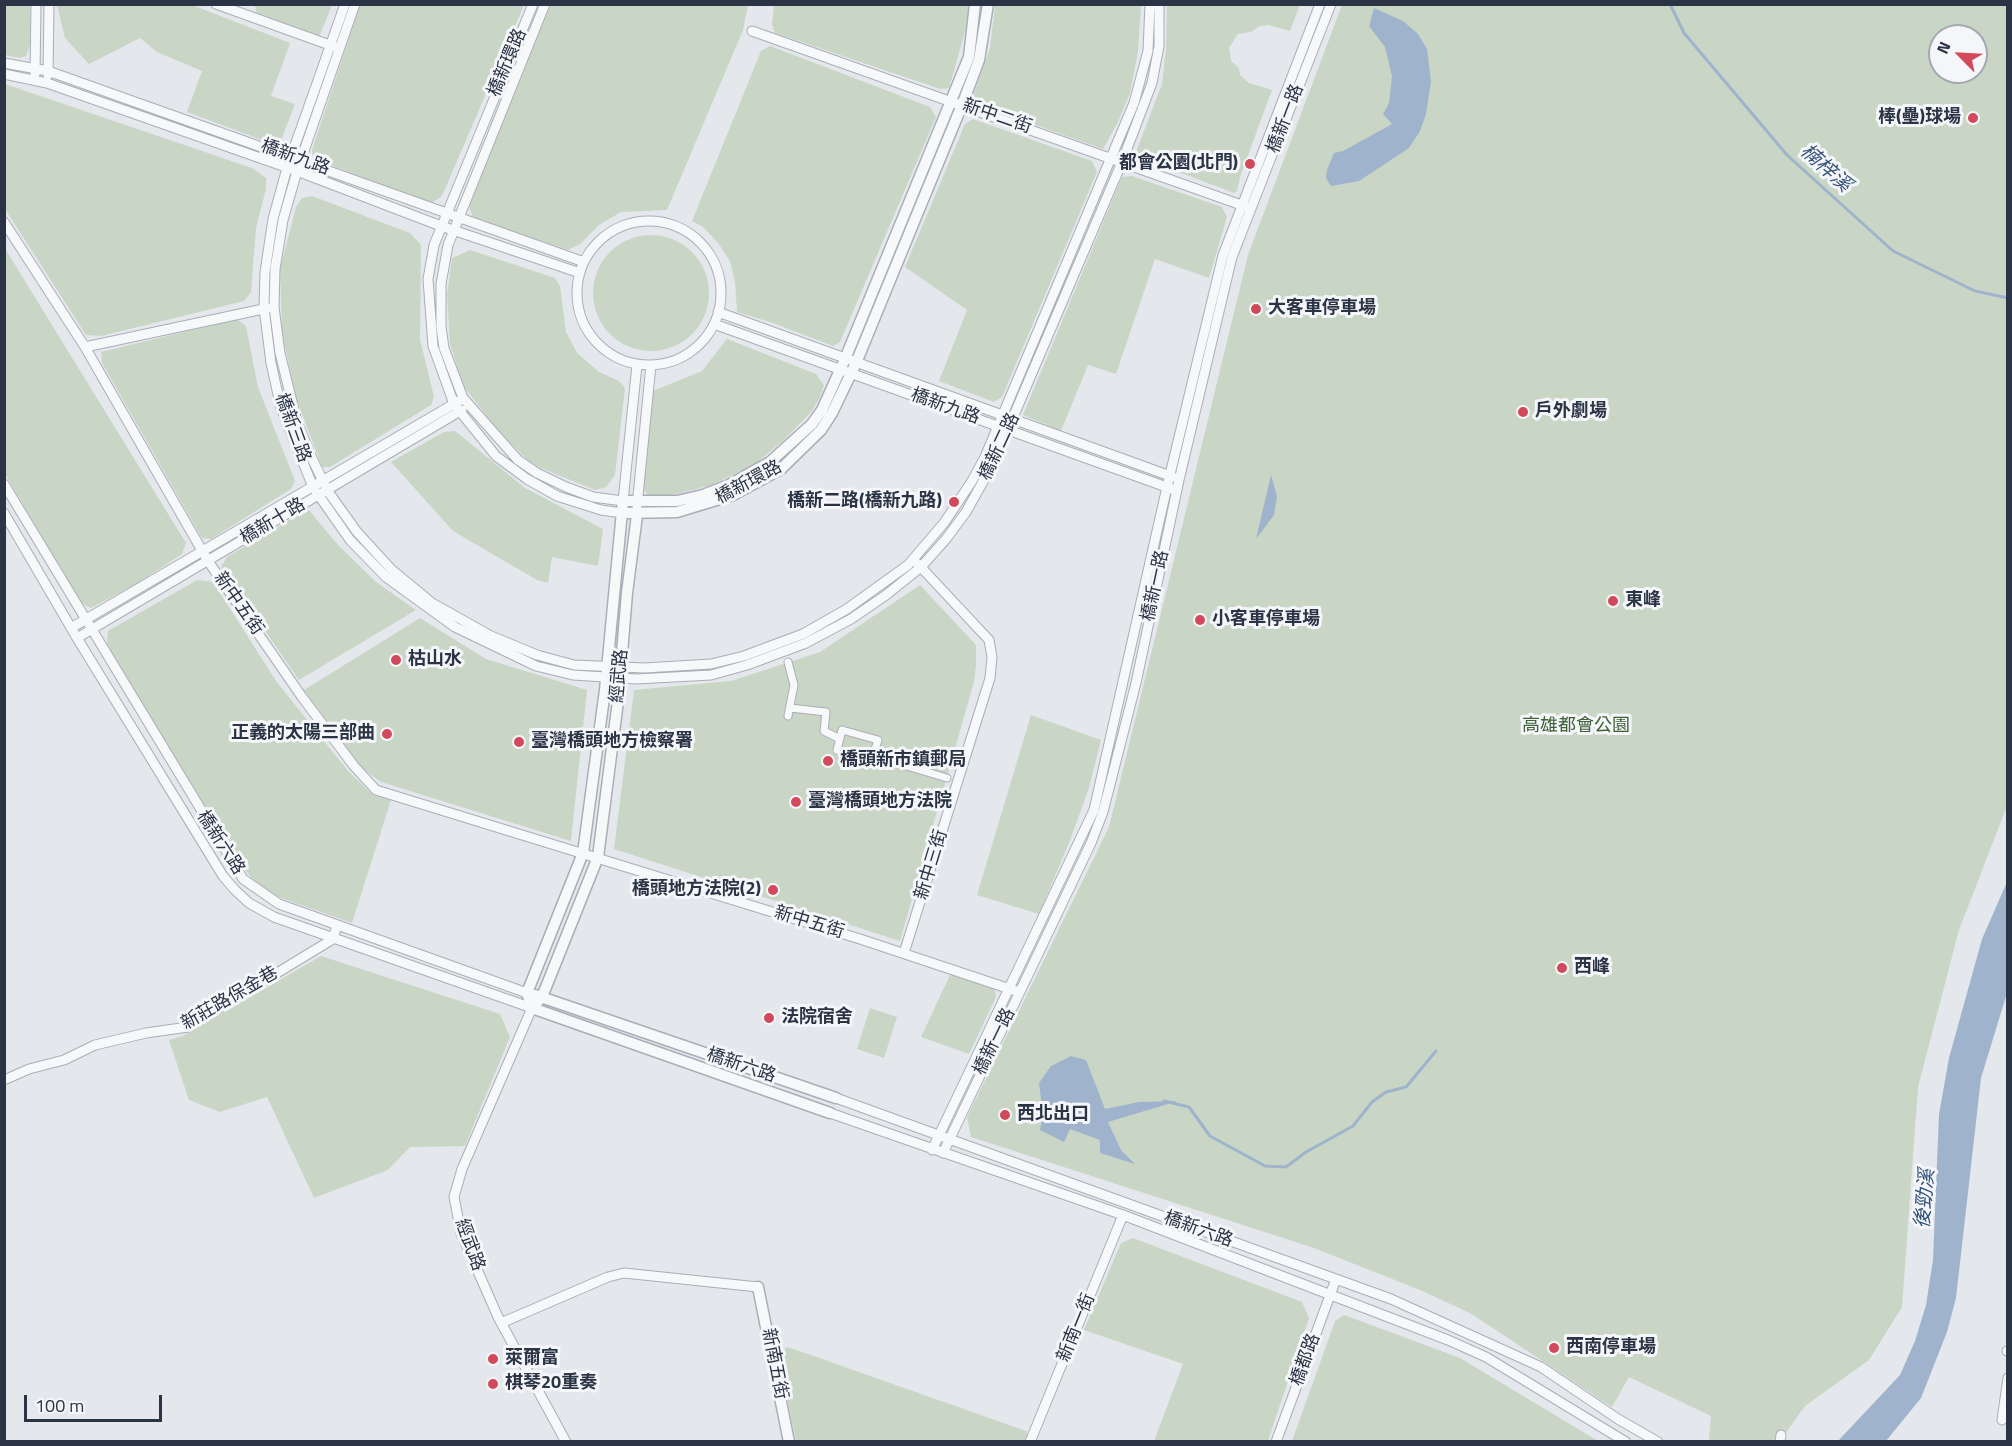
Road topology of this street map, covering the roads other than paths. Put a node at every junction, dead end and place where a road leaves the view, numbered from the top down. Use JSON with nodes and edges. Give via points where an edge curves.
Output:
{"nodes":[{"id":1,"x":36,"y":4,"type":"edge"},
{"id":2,"x":49,"y":4,"type":"edge"},
{"id":3,"x":216,"y":4,"type":"edge"},
{"id":4,"x":251,"y":4,"type":"edge"},
{"id":5,"x":345,"y":4,"type":"edge"},
{"id":6,"x":355,"y":4,"type":"edge"},
{"id":7,"x":533,"y":4,"type":"edge"},
{"id":8,"x":545,"y":4,"type":"edge"},
{"id":9,"x":975,"y":4,"type":"edge"},
{"id":10,"x":987,"y":4,"type":"edge"},
{"id":11,"x":1150,"y":4,"type":"edge"},
{"id":12,"x":1159,"y":4,"type":"edge"},
{"id":13,"x":1320,"y":4,"type":"edge"},
{"id":14,"x":1331,"y":4,"type":"edge"},
{"id":15,"x":249,"y":16,"type":"junction"},
{"id":16,"x":1318,"y":26,"type":"junction"},
{"id":17,"x":752,"y":31,"type":"dead end"},
{"id":18,"x":337,"y":48,"type":"junction"},
{"id":19,"x":4,"y":63,"type":"edge"},
{"id":20,"x":35,"y":68,"type":"junction"},
{"id":21,"x":48,"y":71,"type":"junction"},
{"id":22,"x":4,"y":74,"type":"edge"},
{"id":23,"x":35,"y":80,"type":"junction"},
{"id":24,"x":47,"y":83,"type":"junction"},
{"id":25,"x":957,"y":104,"type":"junction"},
{"id":26,"x":1282,"y":115,"type":"junction"},
{"id":27,"x":296,"y":158,"type":"junction"},
{"id":28,"x":1111,"y":159,"type":"junction"},
{"id":29,"x":1122,"y":162,"type":"junction"},
{"id":30,"x":292,"y":170,"type":"junction"},
{"id":31,"x":1242,"y":205,"type":"junction"},
{"id":32,"x":1252,"y":208,"type":"junction"},
{"id":33,"x":445,"y":214,"type":"junction"},
{"id":34,"x":457,"y":218,"type":"junction"},
{"id":35,"x":4,"y":222,"type":"edge"},
{"id":36,"x":441,"y":226,"type":"junction"},
{"id":37,"x":453,"y":230,"type":"junction"},
{"id":38,"x":584,"y":262,"type":"junction"},
{"id":39,"x":580,"y":273,"type":"junction"},
{"id":40,"x":269,"y":308,"type":"junction"},
{"id":41,"x":718,"y":312,"type":"junction"},
{"id":42,"x":714,"y":324,"type":"junction"},
{"id":43,"x":85,"y":347,"type":"junction"},
{"id":44,"x":851,"y":361,"type":"junction"},
{"id":45,"x":637,"y":365,"type":"junction"},
{"id":46,"x":651,"y":365,"type":"junction"},
{"id":47,"x":846,"y":371,"type":"junction"},
{"id":48,"x":466,"y":402,"type":"junction"},
{"id":49,"x":457,"y":408,"type":"junction"},
{"id":50,"x":1002,"y":416,"type":"junction"},
{"id":51,"x":1013,"y":419,"type":"junction"},
{"id":52,"x":1003,"y":428,"type":"junction"},
{"id":53,"x":1169,"y":476,"type":"junction"},
{"id":54,"x":1179,"y":480,"type":"junction"},
{"id":55,"x":324,"y":486,"type":"junction"},
{"id":56,"x":1167,"y":487,"type":"junction"},
{"id":57,"x":6,"y":490,"type":"edge"},
{"id":58,"x":315,"y":491,"type":"junction"},
{"id":59,"x":1177,"y":491,"type":"junction"},
{"id":60,"x":623,"y":507,"type":"junction"},
{"id":61,"x":637,"y":509,"type":"junction"},
{"id":62,"x":4,"y":513,"type":"edge"},
{"id":63,"x":206,"y":556,"type":"junction"},
{"id":64,"x":914,"y":559,"type":"junction"},
{"id":65,"x":921,"y":567,"type":"junction"},
{"id":66,"x":85,"y":621,"type":"junction"},
{"id":67,"x":71,"y":628,"type":"junction"},
{"id":68,"x":90,"y":630,"type":"junction"},
{"id":69,"x":77,"y":638,"type":"junction"},
{"id":70,"x":788,"y":662,"type":"dead end"},
{"id":71,"x":606,"y":672,"type":"junction"},
{"id":72,"x":621,"y":673,"type":"junction"},
{"id":73,"x":840,"y":739,"type":"junction"},
{"id":74,"x":873,"y":756,"type":"junction"},
{"id":75,"x":947,"y":778,"type":"dead end"},
{"id":76,"x":583,"y":853,"type":"junction"},
{"id":77,"x":598,"y":857,"type":"junction"},
{"id":78,"x":337,"y":925,"type":"junction"},
{"id":79,"x":333,"y":939,"type":"junction"},
{"id":80,"x":904,"y":953,"type":"junction"},
{"id":81,"x":1014,"y":990,"type":"junction"},
{"id":82,"x":527,"y":993,"type":"junction"},
{"id":83,"x":542,"y":997,"type":"junction"},
{"id":84,"x":532,"y":1008,"type":"junction"},
{"id":85,"x":4,"y":1080,"type":"edge"},
{"id":86,"x":836,"y":1098,"type":"joint"},
{"id":87,"x":830,"y":1113,"type":"joint"},
{"id":88,"x":944,"y":1138,"type":"junction"},
{"id":89,"x":932,"y":1150,"type":"junction"},
{"id":90,"x":943,"y":1153,"type":"junction"},
{"id":91,"x":1123,"y":1215,"type":"junction"},
{"id":92,"x":1336,"y":1279,"type":"junction"},
{"id":93,"x":758,"y":1287,"type":"joint"},
{"id":94,"x":1330,"y":1293,"type":"junction"},
{"id":95,"x":501,"y":1323,"type":"junction"},
{"id":96,"x":2007,"y":1378,"type":"edge"},
{"id":97,"x":2002,"y":1419,"type":"dead end"},
{"id":98,"x":566,"y":1442,"type":"edge"},
{"id":99,"x":789,"y":1442,"type":"edge"},
{"id":100,"x":1030,"y":1442,"type":"edge"},
{"id":101,"x":1276,"y":1442,"type":"edge"},
{"id":102,"x":1626,"y":1442,"type":"edge"},
{"id":103,"x":1658,"y":1442,"type":"edge"}],
"edges":[{"from":1,"to":20,"type":"street"},
{"from":2,"to":21,"type":"street"},
{"from":3,"to":15,"type":"street"},
{"from":4,"to":15,"type":"street"},
{"from":5,"to":18,"type":"street","name":"橋新三路"},
{"from":6,"to":18,"type":"street","name":"橋新三路"},
{"from":7,"to":33,"type":"street","name":"橋新環路"},
{"from":8,"to":34,"type":"street","name":"橋新環路"},
{"from":9,"to":25,"type":"street","name":"橋新環路","via":[[969,57]]},
{"from":10,"to":25,"type":"street","name":"橋新環路","via":[[979,60]]},
{"from":11,"to":28,"type":"street","name":"橋新二路","via":[[1143,79]]},
{"from":12,"to":29,"type":"street","name":"橋新二路","via":[[1159,46],[1152,82]]},
{"from":13,"to":16,"type":"street","name":"橋新一路"},
{"from":14,"to":16,"type":"street","name":"橋新一路"},
{"from":15,"to":18,"type":"street"},
{"from":16,"to":26,"type":"street","name":"橋新一路"},
{"from":17,"to":25,"type":"street","name":"新中二街"},
{"from":18,"to":27,"type":"street","name":"橋新三路"},
{"from":19,"to":20,"type":"street","name":"橋新九路"},
{"from":20,"to":21,"type":"street","name":"橋新九路"},
{"from":20,"to":23,"type":"street"},
{"from":21,"to":24,"type":"street"},
{"from":21,"to":27,"type":"street","name":"橋新九路"},
{"from":22,"to":23,"type":"street","name":"橋新九路"},
{"from":23,"to":24,"type":"street","name":"橋新九路"},
{"from":24,"to":30,"type":"street","name":"橋新九路"},
{"from":25,"to":28,"type":"street","name":"新中二街"},
{"from":25,"to":44,"type":"street","name":"橋新環路"},
{"from":26,"to":31,"type":"street","name":"橋新一路"},
{"from":26,"to":32,"type":"street","name":"橋新一路"},
{"from":27,"to":30,"type":"street","name":"橋新三路"},
{"from":27,"to":33,"type":"street","name":"橋新九路"},
{"from":28,"to":29,"type":"street","name":"新中二街"},
{"from":28,"to":50,"type":"street","name":"橋新二路"},
{"from":29,"to":31,"type":"street","name":"新中二街"},
{"from":29,"to":51,"type":"street","name":"橋新二路"},
{"from":30,"to":36,"type":"street","name":"橋新九路"},
{"from":30,"to":40,"type":"street","name":"橋新三路","via":[[273,219],[266,272]]},
{"from":31,"to":32,"type":"street","name":"新中二街"},
{"from":31,"to":53,"type":"street","name":"橋新一路","via":[[1223,255]]},
{"from":32,"to":54,"type":"street","name":"橋新一路","via":[[1232,257]]},
{"from":33,"to":34,"type":"street","name":"橋新九路"},
{"from":33,"to":36,"type":"street","name":"橋新環路"},
{"from":34,"to":37,"type":"street","name":"橋新環路"},
{"from":34,"to":38,"type":"street","name":"橋新九路"},
{"from":35,"to":43,"type":"street","name":"新中五街"},
{"from":36,"to":37,"type":"street","name":"橋新九路"},
{"from":36,"to":49,"type":"street","name":"橋新環路","via":[[428,279],[430,324],[433,346]]},
{"from":37,"to":39,"type":"street","name":"橋新九路"},
{"from":37,"to":48,"type":"street","name":"橋新環路","via":[[441,284],[441,327],[444,348]]},
{"from":38,"to":39,"type":"street"},
{"from":38,"to":41,"type":"street","via":[[610,232],[649,221],[670,224],[694,237],[715,263],[721,296]]},
{"from":39,"to":45,"type":"street","via":[[578,299],[584,324],[593,339],[606,351]]},
{"from":40,"to":43,"type":"street"},
{"from":40,"to":55,"type":"street","name":"橋新三路","via":[[297,422]]},
{"from":40,"to":58,"type":"street","name":"橋新三路","via":[[271,363],[281,408]]},
{"from":41,"to":42,"type":"street"},
{"from":41,"to":44,"type":"street","name":"橋新九路"},
{"from":42,"to":46,"type":"street","via":[[695,349],[667,363]]},
{"from":42,"to":47,"type":"street","name":"橋新九路"},
{"from":43,"to":63,"type":"street","name":"新中五街"},
{"from":44,"to":47,"type":"street","name":"橋新環路"},
{"from":44,"to":50,"type":"street","name":"橋新九路"},
{"from":45,"to":46,"type":"street"},
{"from":45,"to":60,"type":"street","name":"經武路"},
{"from":46,"to":61,"type":"street","name":"經武路"},
{"from":47,"to":52,"type":"street","name":"橋新九路"},
{"from":47,"to":61,"type":"street","name":"橋新環路","via":[[821,430],[781,469],[705,505],[677,512]]},
{"from":48,"to":49,"type":"street","name":"橋新十路"},
{"from":48,"to":60,"type":"street","name":"橋新環路","via":[[501,444],[537,473]]},
{"from":49,"to":55,"type":"street","name":"橋新十路"},
{"from":49,"to":60,"type":"street","name":"橋新環路","via":[[496,456],[541,489],[580,504]]},
{"from":50,"to":51,"type":"street","name":"橋新九路"},
{"from":50,"to":52,"type":"street","name":"橋新二路"},
{"from":51,"to":52,"type":"street","name":"橋新二路"},
{"from":51,"to":53,"type":"street","name":"橋新九路"},
{"from":52,"to":56,"type":"street","name":"橋新九路"},
{"from":52,"to":64,"type":"street","name":"橋新二路","via":[[956,507]]},
{"from":52,"to":65,"type":"street","name":"橋新二路","via":[[994,462],[966,512]]},
{"from":53,"to":54,"type":"street","name":"橋新九路"},
{"from":53,"to":56,"type":"street","name":"橋新一路"},
{"from":54,"to":59,"type":"street","name":"橋新一路"},
{"from":55,"to":58,"type":"street","name":"橋新十路"},
{"from":55,"to":71,"type":"street","name":"橋新三路","via":[[385,563],[432,603],[491,636],[537,655]]},
{"from":56,"to":59,"type":"street","name":"橋新九路"},
{"from":56,"to":81,"type":"street","name":"橋新一路","via":[[1094,810]]},
{"from":57,"to":66,"type":"street","name":"橋新六路"},
{"from":58,"to":63,"type":"street","name":"橋新十路"},
{"from":58,"to":71,"type":"street","name":"橋新三路","via":[[350,540],[386,577],[455,627],[536,666],[573,675]]},
{"from":59,"to":81,"type":"street","name":"橋新一路","via":[[1136,683],[1103,812],[1091,843]]},
{"from":60,"to":61,"type":"street","name":"橋新環路"},
{"from":60,"to":71,"type":"street","name":"經武路"},
{"from":61,"to":72,"type":"street","name":"經武路"},
{"from":62,"to":67,"type":"street","name":"橋新六路"},
{"from":63,"to":66,"type":"street","name":"橋新十路"},
{"from":63,"to":68,"type":"street","name":"橋新十路"},
{"from":63,"to":76,"type":"street","name":"新中五街","via":[[302,697],[376,790]]},
{"from":64,"to":65,"type":"street","name":"新中三街"},
{"from":64,"to":72,"type":"street","name":"橋新二路","via":[[847,609],[803,634],[744,656]]},
{"from":65,"to":72,"type":"street","name":"橋新二路","via":[[851,619],[773,656],[711,675]]},
{"from":65,"to":80,"type":"street","name":"新中三街","via":[[989,640],[992,657],[990,678]]},
{"from":66,"to":67,"type":"street","name":"橋新十路"},
{"from":66,"to":68,"type":"street","name":"橋新六路"},
{"from":67,"to":69,"type":"street","name":"橋新六路"},
{"from":68,"to":69,"type":"street","name":"橋新十路"},
{"from":68,"to":78,"type":"street","name":"橋新六路","via":[[243,879],[279,904]]},
{"from":69,"to":79,"type":"street","name":"橋新六路","via":[[223,876],[262,911]]},
{"from":70,"to":73,"type":"street","via":[[794,685],[789,712],[826,712],[824,731]]},
{"from":71,"to":72,"type":"street","name":"橋新二路"},
{"from":71,"to":76,"type":"street","name":"經武路"},
{"from":72,"to":77,"type":"street","name":"經武路"},
{"from":73,"to":74,"type":"street","via":[[837,750],[872,759]]},
{"from":73,"to":74,"type":"street","via":[[842,730],[878,740]]},
{"from":74,"to":75,"type":"street"},
{"from":76,"to":77,"type":"street","name":"新中五街"},
{"from":76,"to":82,"type":"street","name":"經武路"},
{"from":77,"to":80,"type":"street","name":"新中五街"},
{"from":77,"to":83,"type":"street","name":"經武路"},
{"from":78,"to":79,"type":"street"},
{"from":78,"to":82,"type":"street","name":"橋新六路"},
{"from":79,"to":84,"type":"street","name":"橋新六路"},
{"from":79,"to":85,"type":"street","name":"新莊路保金巷","via":[[188,1027],[95,1045]]},
{"from":80,"to":81,"type":"street","name":"新中五街"},
{"from":81,"to":88,"type":"street","name":"橋新一路"},
{"from":82,"to":83,"type":"street","name":"橋新六路"},
{"from":82,"to":84,"type":"street"},
{"from":83,"to":84,"type":"street","name":"經武路"},
{"from":83,"to":86,"type":"street","name":"橋新六路"},
{"from":84,"to":87,"type":"street","name":"橋新六路"},
{"from":84,"to":95,"type":"street","name":"經武路","via":[[462,1169],[454,1197],[461,1233]]},
{"from":86,"to":88,"type":"street","name":"橋新六路"},
{"from":87,"to":89,"type":"street","name":"橋新六路"},
{"from":88,"to":89,"type":"street","name":"橋新一路"},
{"from":88,"to":90,"type":"street","name":"橋新一路"},
{"from":88,"to":92,"type":"street","name":"橋新六路"},
{"from":89,"to":90,"type":"street","name":"橋新六路"},
{"from":90,"to":91,"type":"street","name":"橋新六路"},
{"from":91,"to":94,"type":"street","name":"橋新六路"},
{"from":91,"to":100,"type":"street","name":"新南一街"},
{"from":92,"to":94,"type":"street","name":"橋都路"},
{"from":92,"to":103,"type":"street","name":"橋新六路","via":[[1391,1299],[1541,1367]]},
{"from":93,"to":95,"type":"street","via":[[624,1273]]},
{"from":93,"to":99,"type":"street","name":"新南五街"},
{"from":94,"to":101,"type":"street","name":"橋都路"},
{"from":94,"to":102,"type":"street","name":"橋新六路","via":[[1486,1357]]},
{"from":95,"to":98,"type":"street","name":"經武路"},
{"from":96,"to":97,"type":"street"}]}
